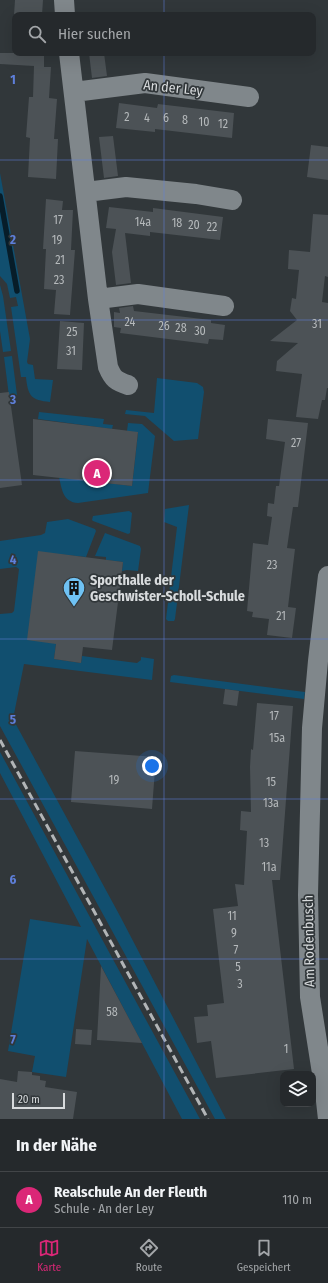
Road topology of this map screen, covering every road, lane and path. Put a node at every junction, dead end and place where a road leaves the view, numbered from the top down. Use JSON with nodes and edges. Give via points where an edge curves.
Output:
{"nodes":[{"id":1,"x":64,"y":0,"type":"edge"},
{"id":2,"x":65,"y":12,"type":"edge"},
{"id":3,"x":70,"y":56,"type":"edge"},
{"id":4,"x":74,"y":92,"type":"junction"},
{"id":5,"x":249,"y":97,"type":"dead end"},
{"id":6,"x":86,"y":192,"type":"junction"},
{"id":7,"x":232,"y":200,"type":"dead end"},
{"id":8,"x":98,"y":299,"type":"junction"},
{"id":9,"x":224,"y":306,"type":"dead end"},
{"id":10,"x":128,"y":385,"type":"dead end"},
{"id":11,"x":328,"y":576,"type":"edge"},
{"id":12,"x":320,"y":762,"type":"edge"},
{"id":13,"x":328,"y":1119,"type":"edge"}],
"edges":[{"from":1,"to":2,"type":"street"},
{"from":3,"to":4,"type":"street"},
{"from":4,"to":5,"type":"street","name":"An der Ley","via":[[145,83]]},
{"from":4,"to":6,"type":"street"},
{"from":6,"to":7,"type":"street","via":[[126,187]]},
{"from":6,"to":8,"type":"street"},
{"from":8,"to":9,"type":"street","via":[[138,294]]},
{"from":8,"to":10,"type":"street","via":[[108,367],[118,382]]},
{"from":11,"to":12,"type":"street","name":"Am Rodenbusch","via":[[315,687]]},
{"from":12,"to":13,"type":"street","name":"Am Rodenbusch","via":[[308,895],[310,997]]}]}
